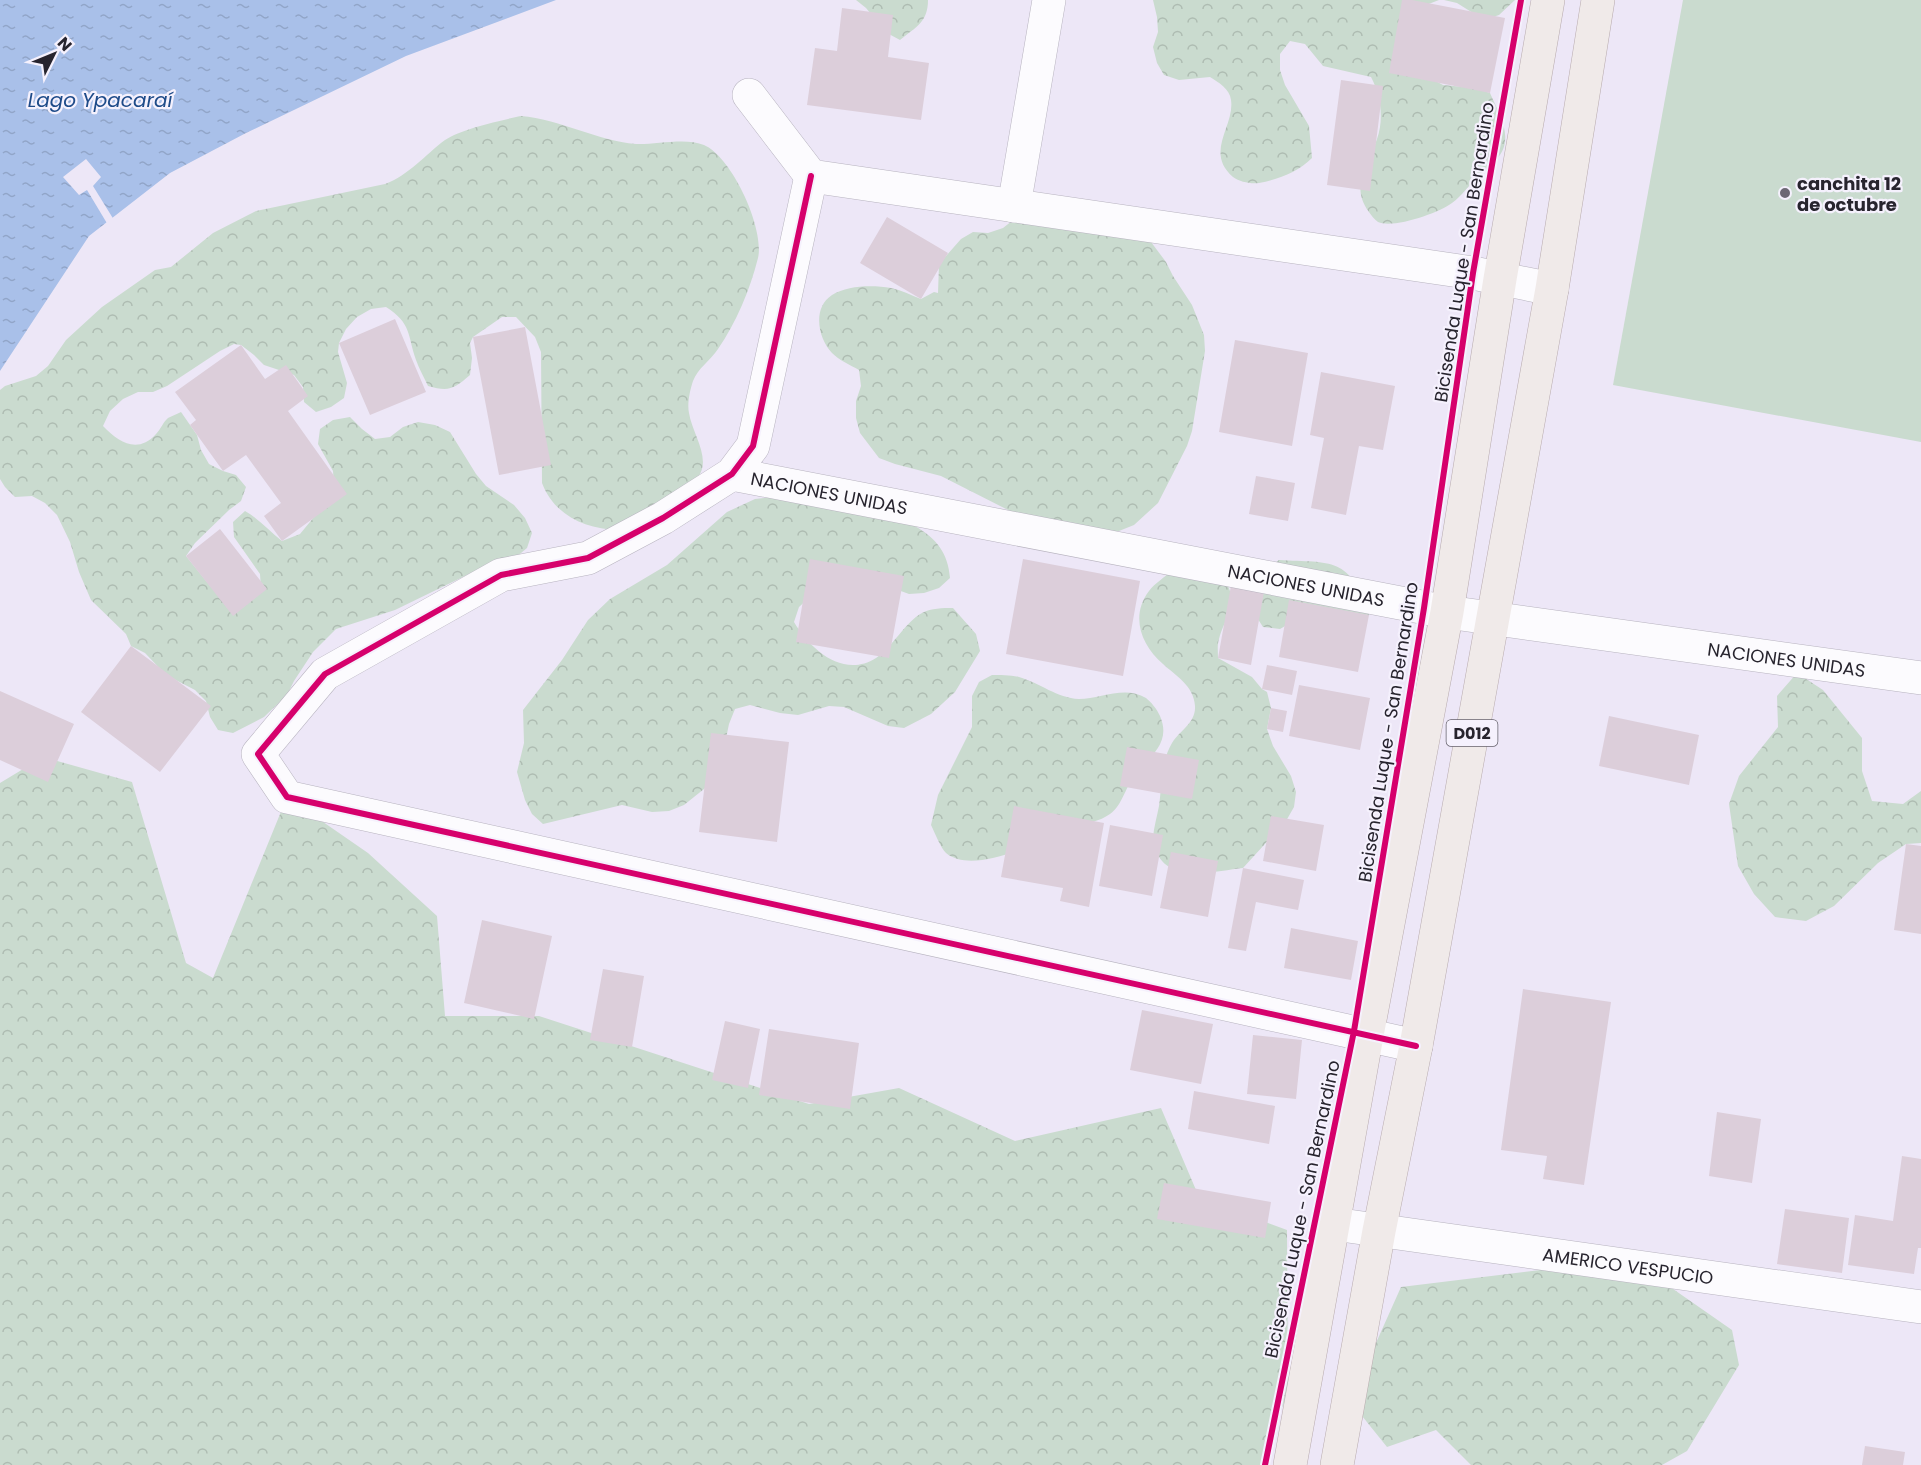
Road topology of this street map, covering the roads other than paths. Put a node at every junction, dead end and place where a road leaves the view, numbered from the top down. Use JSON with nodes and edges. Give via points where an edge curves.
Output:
{"nodes":[{"id":1,"x":1049,"y":0,"type":"edge"},
{"id":2,"x":1548,"y":0,"type":"edge"},
{"id":3,"x":1598,"y":0,"type":"edge"},
{"id":4,"x":749,"y":94,"type":"dead end"},
{"id":5,"x":811,"y":176,"type":"junction"},
{"id":6,"x":1014,"y":206,"type":"junction"},
{"id":7,"x":1500,"y":279,"type":"junction"},
{"id":8,"x":1552,"y":289,"type":"junction"},
{"id":9,"x":732,"y":474,"type":"junction"},
{"id":10,"x":1447,"y":612,"type":"junction"},
{"id":11,"x":1492,"y":620,"type":"junction"},
{"id":12,"x":1921,"y":678,"type":"edge"},
{"id":13,"x":1367,"y":1035,"type":"junction"},
{"id":14,"x":1416,"y":1046,"type":"junction"},
{"id":15,"x":1334,"y":1224,"type":"junction"},
{"id":16,"x":1379,"y":1231,"type":"junction"},
{"id":17,"x":1921,"y":1307,"type":"edge"},
{"id":18,"x":1290,"y":1465,"type":"edge"},
{"id":19,"x":1337,"y":1465,"type":"edge"}],
"edges":[{"from":1,"to":6,"type":"street"},
{"from":2,"to":7,"type":"main road","number":"D012"},
{"from":3,"to":8,"type":"main road","number":"D012"},
{"from":4,"to":5,"type":"street"},
{"from":5,"to":6,"type":"street"},
{"from":5,"to":9,"type":"street","via":[[753,446]]},
{"from":6,"to":7,"type":"street"},
{"from":7,"to":8,"type":"street"},
{"from":7,"to":10,"type":"main road","number":"D012"},
{"from":8,"to":11,"type":"main road","number":"D012"},
{"from":9,"to":10,"type":"street","name":"NACIONES UNIDAS"},
{"from":9,"to":13,"type":"street","via":[[663,518],[588,558],[501,575],[325,674],[258,754],[287,797]]},
{"from":10,"to":11,"type":"street","name":"NACIONES UNIDAS"},
{"from":10,"to":13,"type":"main road","number":"D012"},
{"from":11,"to":12,"type":"street","name":"NACIONES UNIDAS"},
{"from":11,"to":14,"type":"main road","number":"D012"},
{"from":13,"to":14,"type":"street"},
{"from":13,"to":15,"type":"main road","number":"D012"},
{"from":14,"to":16,"type":"main road","number":"D012"},
{"from":15,"to":16,"type":"street","name":"AMERICO VESPUCIO"},
{"from":15,"to":18,"type":"main road","number":"D012"},
{"from":16,"to":17,"type":"street","name":"AMERICO VESPUCIO"},
{"from":16,"to":19,"type":"main road","number":"D012"}]}
